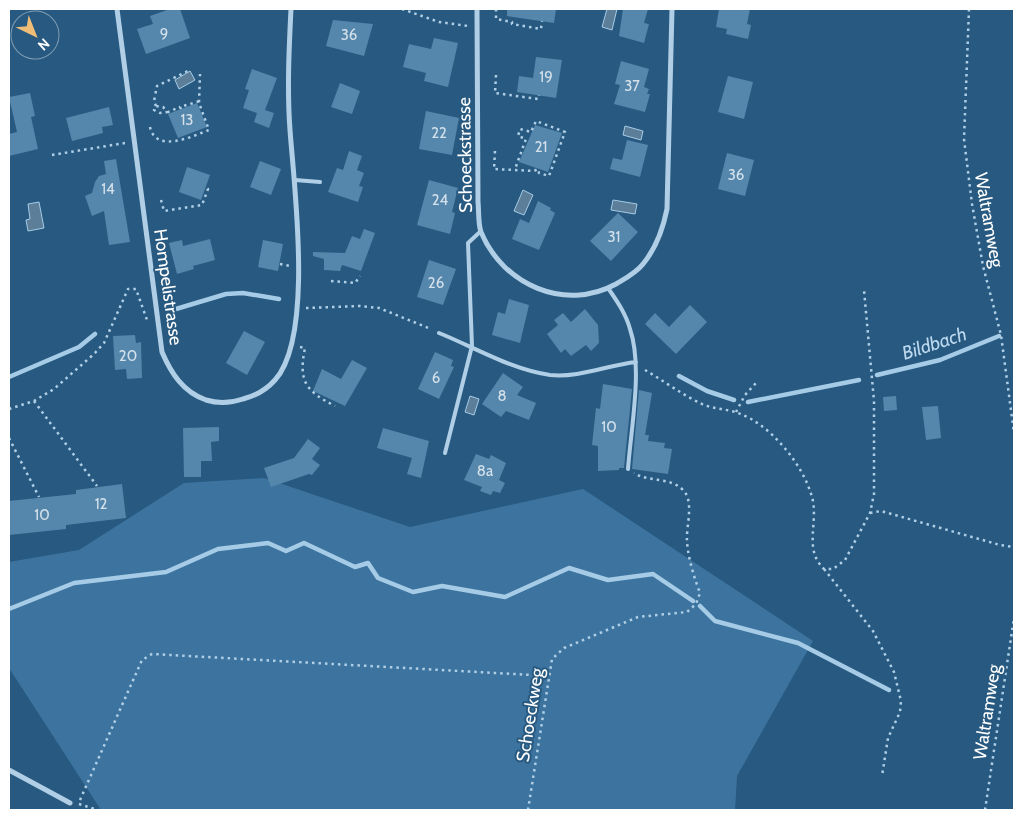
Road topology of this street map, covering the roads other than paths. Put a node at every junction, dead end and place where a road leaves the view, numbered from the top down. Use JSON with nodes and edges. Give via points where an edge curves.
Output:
{"nodes":[{"id":1,"x":117,"y":9,"type":"edge"},
{"id":2,"x":291,"y":9,"type":"edge"},
{"id":3,"x":477,"y":9,"type":"edge"},
{"id":4,"x":672,"y":9,"type":"edge"},
{"id":5,"x":295,"y":180,"type":"junction"},
{"id":6,"x":320,"y":182,"type":"dead end"},
{"id":7,"x":481,"y":231,"type":"junction"},
{"id":8,"x":608,"y":288,"type":"junction"},
{"id":9,"x":439,"y":333,"type":"road end"},
{"id":10,"x":472,"y":346,"type":"junction"},
{"id":11,"x":636,"y":362,"type":"junction"},
{"id":12,"x":445,"y":454,"type":"dead end"},
{"id":13,"x":628,"y":469,"type":"road end"},
{"id":14,"x":10,"y":772,"type":"edge"},
{"id":15,"x":70,"y":803,"type":"dead end"}],
"edges":[{"from":1,"to":5,"type":"street","name":"Hompelistrasse","via":[[162,352],[178,382],[196,396],[214,402],[252,397],[276,380],[286,362],[292,345],[299,257]]},
{"from":2,"to":5,"type":"street","name":"Hompelistrasse","via":[[290,117]]},
{"from":3,"to":7,"type":"street","name":"Schoeckstrasse"},
{"from":4,"to":8,"type":"street","name":"Schoeckstrasse","via":[[667,209],[662,231],[642,265],[629,277]]},
{"from":5,"to":6,"type":"lane"},
{"from":7,"to":8,"type":"street","name":"Schoeckstrasse","via":[[496,258],[526,284],[552,294],[582,296]]},
{"from":7,"to":10,"type":"lane","via":[[468,243]]},
{"from":8,"to":11,"type":"lane","via":[[631,330]]},
{"from":9,"to":10,"type":"lane"},
{"from":10,"to":11,"type":"lane","via":[[509,363],[550,375],[567,375]]},
{"from":10,"to":12,"type":"lane"},
{"from":11,"to":13,"type":"lane"},
{"from":14,"to":15,"type":"street"}]}
